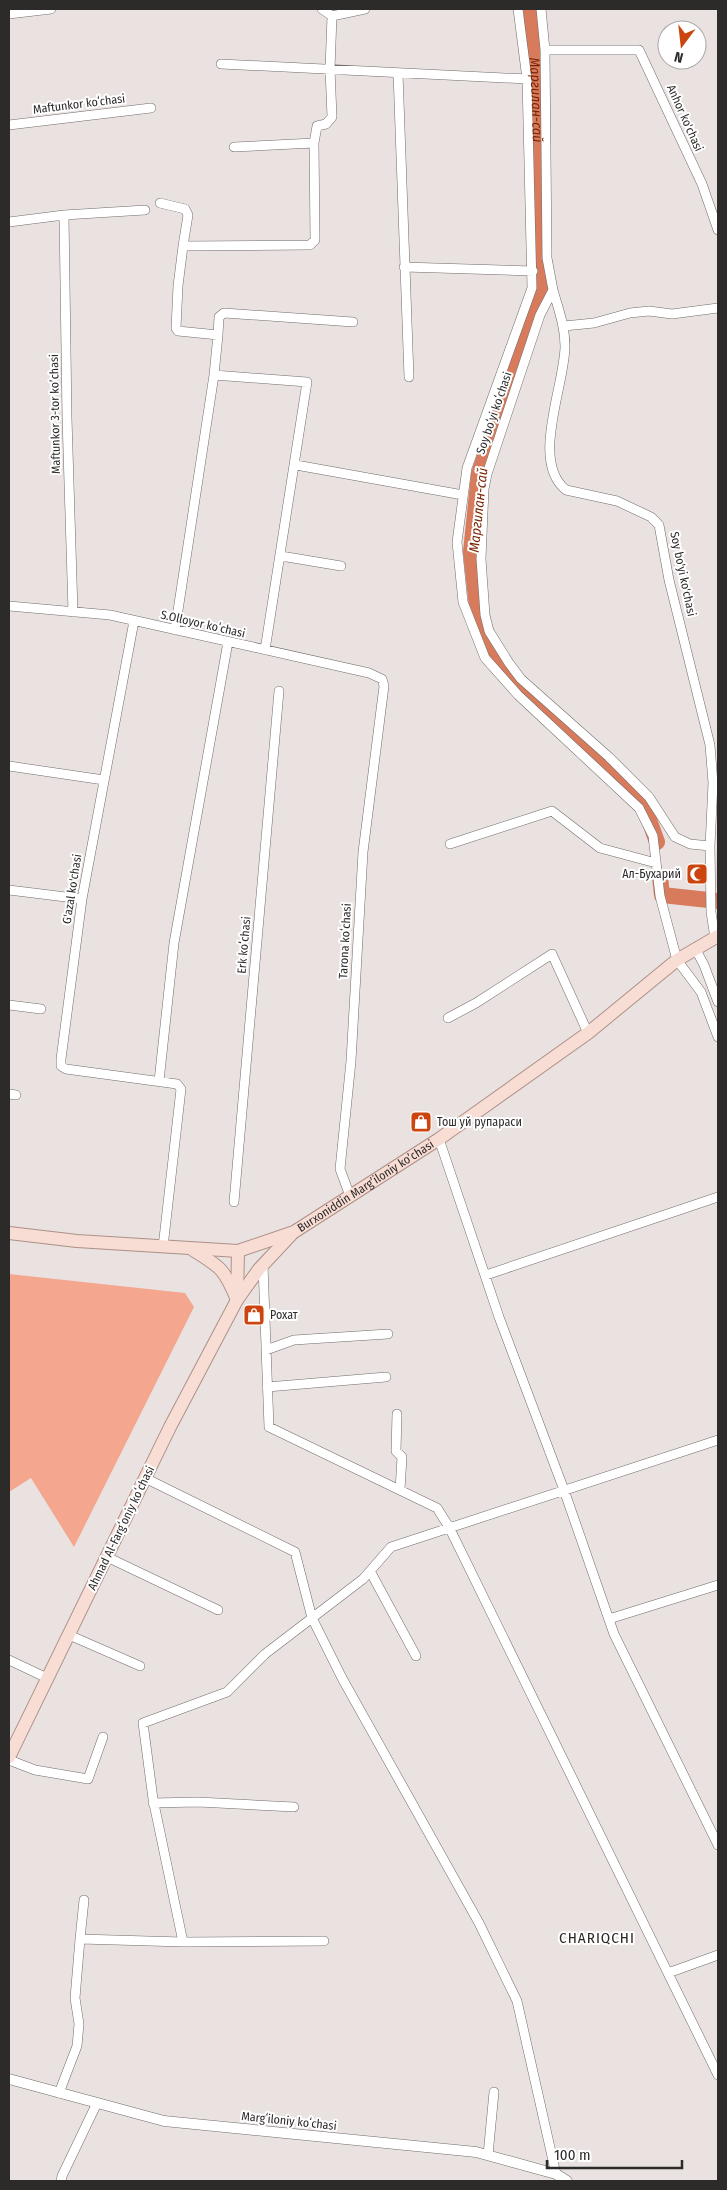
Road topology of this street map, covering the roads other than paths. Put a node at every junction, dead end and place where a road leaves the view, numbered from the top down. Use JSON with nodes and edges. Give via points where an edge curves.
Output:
{"nodes":[{"id":1,"x":52,"y":9,"type":"edge"},
{"id":2,"x":322,"y":9,"type":"edge"},
{"id":3,"x":365,"y":9,"type":"edge"},
{"id":4,"x":518,"y":9,"type":"edge"},
{"id":5,"x":541,"y":9,"type":"edge"},
{"id":6,"x":9,"y":14,"type":"edge"},
{"id":7,"x":332,"y":16,"type":"junction"},
{"id":8,"x":545,"y":50,"type":"junction"},
{"id":9,"x":221,"y":64,"type":"dead end"},
{"id":10,"x":330,"y":69,"type":"junction"},
{"id":11,"x":398,"y":73,"type":"junction"},
{"id":12,"x":527,"y":79,"type":"junction"},
{"id":13,"x":151,"y":108,"type":"dead end"},
{"id":14,"x":9,"y":125,"type":"edge"},
{"id":15,"x":314,"y":143,"type":"junction"},
{"id":16,"x":234,"y":147,"type":"dead end"},
{"id":17,"x":160,"y":203,"type":"dead end"},
{"id":18,"x":145,"y":210,"type":"dead end"},
{"id":19,"x":64,"y":215,"type":"junction"},
{"id":20,"x":9,"y":222,"type":"edge"},
{"id":21,"x":718,"y":230,"type":"edge"},
{"id":22,"x":183,"y":246,"type":"junction"},
{"id":23,"x":404,"y":267,"type":"junction"},
{"id":24,"x":533,"y":271,"type":"junction"},
{"id":25,"x":553,"y":290,"type":"junction"},
{"id":26,"x":718,"y":308,"type":"edge"},
{"id":27,"x":353,"y":322,"type":"dead end"},
{"id":28,"x":564,"y":326,"type":"junction"},
{"id":29,"x":218,"y":335,"type":"junction"},
{"id":30,"x":214,"y":375,"type":"junction"},
{"id":31,"x":409,"y":377,"type":"dead end"},
{"id":32,"x":296,"y":465,"type":"junction"},
{"id":33,"x":463,"y":495,"type":"junction"},
{"id":34,"x":281,"y":556,"type":"junction"},
{"id":35,"x":342,"y":566,"type":"dead end"},
{"id":36,"x":9,"y":606,"type":"edge"},
{"id":37,"x":73,"y":612,"type":"junction"},
{"id":38,"x":134,"y":621,"type":"junction"},
{"id":39,"x":175,"y":630,"type":"junction"},
{"id":40,"x":228,"y":642,"type":"junction"},
{"id":41,"x":265,"y":650,"type":"junction"},
{"id":42,"x":384,"y":686,"type":"joint"},
{"id":43,"x":279,"y":691,"type":"dead end"},
{"id":44,"x":714,"y":744,"type":"edge"},
{"id":45,"x":9,"y":766,"type":"edge"},
{"id":46,"x":104,"y":780,"type":"junction"},
{"id":47,"x":450,"y":844,"type":"dead end"},
{"id":48,"x":710,"y":846,"type":"junction"},
{"id":49,"x":656,"y":863,"type":"junction"},
{"id":50,"x":9,"y":890,"type":"edge"},
{"id":51,"x":82,"y":899,"type":"junction"},
{"id":52,"x":717,"y":937,"type":"edge"},
{"id":53,"x":695,"y":948,"type":"junction"},
{"id":54,"x":677,"y":960,"type":"junction"},
{"id":55,"x":718,"y":1002,"type":"edge"},
{"id":56,"x":9,"y":1005,"type":"edge"},
{"id":57,"x":41,"y":1009,"type":"dead end"},
{"id":58,"x":448,"y":1018,"type":"dead end"},
{"id":59,"x":588,"y":1033,"type":"junction"},
{"id":60,"x":718,"y":1037,"type":"edge"},
{"id":61,"x":158,"y":1081,"type":"junction"},
{"id":62,"x":439,"y":1138,"type":"junction"},
{"id":63,"x":350,"y":1196,"type":"junction"},
{"id":64,"x":718,"y":1196,"type":"edge"},
{"id":65,"x":234,"y":1202,"type":"dead end"},
{"id":66,"x":294,"y":1232,"type":"junction"},
{"id":67,"x":9,"y":1233,"type":"edge"},
{"id":68,"x":163,"y":1247,"type":"junction"},
{"id":69,"x":191,"y":1249,"type":"junction"},
{"id":70,"x":238,"y":1251,"type":"junction"},
{"id":71,"x":263,"y":1265,"type":"junction"},
{"id":72,"x":486,"y":1275,"type":"junction"},
{"id":73,"x":237,"y":1300,"type":"junction"},
{"id":74,"x":388,"y":1334,"type":"dead end"},
{"id":75,"x":266,"y":1350,"type":"junction"},
{"id":76,"x":386,"y":1377,"type":"dead end"},
{"id":77,"x":267,"y":1387,"type":"junction"},
{"id":78,"x":397,"y":1414,"type":"dead end"},
{"id":79,"x":718,"y":1440,"type":"edge"},
{"id":80,"x":145,"y":1478,"type":"junction"},
{"id":81,"x":400,"y":1490,"type":"junction"},
{"id":82,"x":564,"y":1490,"type":"junction"},
{"id":83,"x":449,"y":1527,"type":"junction"},
{"id":84,"x":107,"y":1557,"type":"junction"},
{"id":85,"x":370,"y":1571,"type":"junction"},
{"id":86,"x":718,"y":1585,"type":"edge"},
{"id":87,"x":218,"y":1610,"type":"dead end"},
{"id":88,"x":312,"y":1618,"type":"junction"},
{"id":89,"x":609,"y":1619,"type":"junction"},
{"id":90,"x":68,"y":1635,"type":"junction"},
{"id":91,"x":416,"y":1656,"type":"dead end"},
{"id":92,"x":9,"y":1660,"type":"edge"},
{"id":93,"x":140,"y":1666,"type":"dead end"},
{"id":94,"x":47,"y":1678,"type":"junction"},
{"id":95,"x":103,"y":1737,"type":"dead end"},
{"id":96,"x":9,"y":1759,"type":"edge"},
{"id":97,"x":153,"y":1803,"type":"junction"},
{"id":98,"x":294,"y":1806,"type":"dead end"},
{"id":99,"x":718,"y":1845,"type":"edge"},
{"id":100,"x":84,"y":1900,"type":"dead end"},
{"id":101,"x":80,"y":1939,"type":"junction"},
{"id":102,"x":324,"y":1941,"type":"dead end"},
{"id":103,"x":183,"y":1942,"type":"junction"},
{"id":104,"x":718,"y":1955,"type":"edge"},
{"id":105,"x":668,"y":1972,"type":"junction"},
{"id":106,"x":718,"y":2075,"type":"edge"},
{"id":107,"x":9,"y":2079,"type":"edge"},
{"id":108,"x":494,"y":2092,"type":"dead end"},
{"id":109,"x":58,"y":2093,"type":"junction"},
{"id":110,"x":97,"y":2103,"type":"junction"},
{"id":111,"x":488,"y":2155,"type":"junction"},
{"id":112,"x":556,"y":2174,"type":"junction"},
{"id":113,"x":61,"y":2181,"type":"edge"},
{"id":114,"x":566,"y":2181,"type":"edge"}],
"edges":[{"from":1,"to":6,"type":"street"},
{"from":2,"to":7,"type":"street"},
{"from":3,"to":7,"type":"street"},
{"from":4,"to":12,"type":"street","name":"Soy boʻyi koʻchasi"},
{"from":5,"to":8,"type":"street"},
{"from":7,"to":10,"type":"street"},
{"from":8,"to":21,"type":"street","name":"Anhor ko'chasi","via":[[639,50],[702,184]]},
{"from":8,"to":25,"type":"street","via":[[547,258]]},
{"from":9,"to":10,"type":"street"},
{"from":10,"to":11,"type":"street"},
{"from":10,"to":15,"type":"street","via":[[332,117],[326,124],[317,126]]},
{"from":11,"to":12,"type":"street"},
{"from":11,"to":23,"type":"street"},
{"from":12,"to":24,"type":"street","name":"Soy boʻyi koʻchasi"},
{"from":13,"to":14,"type":"street","name":"Maftunkor koʻchasi"},
{"from":15,"to":16,"type":"street"},
{"from":15,"to":22,"type":"street","via":[[315,240],[310,245]]},
{"from":17,"to":22,"type":"street","via":[[186,209]]},
{"from":18,"to":19,"type":"street"},
{"from":19,"to":20,"type":"street"},
{"from":19,"to":37,"type":"street","name":"Maftunkor 3-tor koʼchasi"},
{"from":22,"to":29,"type":"street","via":[[176,328],[182,332]]},
{"from":23,"to":24,"type":"street"},
{"from":23,"to":31,"type":"street"},
{"from":24,"to":33,"type":"street","name":"Soy boʻyi koʻchasi","via":[[532,288],[467,468]]},
{"from":25,"to":28,"type":"street","name":"Soy bo'yi ko'chasi"},
{"from":25,"to":48,"type":"street","name":"Soy boʻyi koʻchasi","via":[[540,314],[487,474],[481,541],[485,615],[489,631],[521,679],[598,746],[649,797],[674,837],[690,844]]},
{"from":26,"to":28,"type":"street","via":[[672,314],[630,313],[594,323]]},
{"from":27,"to":29,"type":"street","via":[[224,313],[219,317]]},
{"from":28,"to":44,"type":"street","name":"Soy bo'yi ko'chasi","via":[[563,374],[548,440],[553,466],[566,490],[617,501],[651,517],[659,525],[669,580]]},
{"from":29,"to":30,"type":"street"},
{"from":30,"to":32,"type":"street","via":[[307,382]]},
{"from":30,"to":39,"type":"street"},
{"from":32,"to":33,"type":"street"},
{"from":32,"to":34,"type":"street"},
{"from":33,"to":49,"type":"street","name":"Soy boʻyi koʻchasi","via":[[457,542],[463,602],[485,658],[518,695],[639,808],[653,836]]},
{"from":34,"to":35,"type":"street"},
{"from":34,"to":41,"type":"street"},
{"from":36,"to":37,"type":"street","name":"S.Olloyor koʻchasi"},
{"from":37,"to":38,"type":"street","name":"S.Olloyor koʻchasi"},
{"from":38,"to":39,"type":"street","name":"S.Olloyor koʻchasi"},
{"from":38,"to":46,"type":"street","name":"G'azal ko'chasi"},
{"from":39,"to":40,"type":"street","name":"S.Olloyor koʻchasi"},
{"from":40,"to":41,"type":"street","name":"S.Olloyor koʻchasi"},
{"from":40,"to":61,"type":"street","via":[[174,943]]},
{"from":41,"to":42,"type":"street","name":"S.Olloyor koʻchasi","via":[[369,673],[382,679]]},
{"from":42,"to":63,"type":"street","name":"Tarona koʻchasi","via":[[363,852],[351,1061],[340,1169]]},
{"from":43,"to":65,"type":"street","name":"Erk koʻchasi"},
{"from":44,"to":48,"type":"street","name":"Soy bo'yi ko'chasi"},
{"from":45,"to":46,"type":"street"},
{"from":46,"to":51,"type":"street","name":"G'azal ko'chasi"},
{"from":47,"to":49,"type":"street","via":[[552,811],[600,848]]},
{"from":48,"to":52,"type":"street","via":[[711,912]]},
{"from":49,"to":54,"type":"street","name":"Soy boʻyi koʻchasi","via":[[662,904]]},
{"from":50,"to":51,"type":"street"},
{"from":51,"to":61,"type":"street","name":"G'azal ko'chasi","via":[[61,1066],[73,1071]]},
{"from":52,"to":53,"type":"main road","name":"Burxoniddin Marg’iloniy ko’chasi"},
{"from":53,"to":54,"type":"main road","name":"Burxoniddin Marg’iloniy ko’chasi"},
{"from":53,"to":55,"type":"street"},
{"from":54,"to":59,"type":"main road","name":"Burxoniddin Marg’iloniy ko’chasi"},
{"from":54,"to":60,"type":"street","via":[[701,992]]},
{"from":56,"to":57,"type":"street"},
{"from":58,"to":59,"type":"street","via":[[552,954]]},
{"from":59,"to":62,"type":"main road","name":"Burxoniddin Marg’iloniy ko’chasi"},
{"from":61,"to":68,"type":"street","name":"G'azal ko'chasi","via":[[177,1084],[182,1096]]},
{"from":62,"to":63,"type":"main road","name":"Burxoniddin Marg’iloniy ko’chasi"},
{"from":62,"to":72,"type":"street"},
{"from":63,"to":66,"type":"main road","name":"Burxoniddin Marg’iloniy ko’chasi"},
{"from":64,"to":72,"type":"street"},
{"from":66,"to":70,"type":"main road","name":"Burxoniddin Marg’iloniy ko’chasi"},
{"from":66,"to":71,"type":"main road","name":"Ahmad Al-Fargʻoniy koʻchasi"},
{"from":67,"to":68,"type":"main road","name":"Burxoniddin Marg’iloniy ko’chasi"},
{"from":68,"to":69,"type":"main road","name":"Burxoniddin Marg’iloniy ko’chasi"},
{"from":69,"to":70,"type":"main road","name":"Burxoniddin Marg’iloniy ko’chasi"},
{"from":69,"to":73,"type":"main road","via":[[219,1266],[229,1279]]},
{"from":70,"to":73,"type":"main road"},
{"from":71,"to":73,"type":"main road","name":"Ahmad Al-Fargʻoniy koʻchasi"},
{"from":71,"to":75,"type":"street"},
{"from":72,"to":82,"type":"street"},
{"from":73,"to":80,"type":"main road","name":"Ahmad Al-Fargʻoniy koʻchasi"},
{"from":74,"to":75,"type":"street","via":[[294,1340]]},
{"from":75,"to":77,"type":"street"},
{"from":76,"to":77,"type":"street"},
{"from":77,"to":81,"type":"street","via":[[268,1424],[272,1429]]},
{"from":78,"to":81,"type":"street","via":[[396,1451],[402,1457]]},
{"from":79,"to":82,"type":"street"},
{"from":80,"to":84,"type":"main road","name":"Ahmad Al-Fargʻoniy koʻchasi"},
{"from":80,"to":88,"type":"street","via":[[295,1552]]},
{"from":81,"to":83,"type":"street","via":[[437,1508]]},
{"from":82,"to":83,"type":"street"},
{"from":82,"to":89,"type":"street"},
{"from":83,"to":85,"type":"street","via":[[391,1547]]},
{"from":83,"to":105,"type":"street"},
{"from":84,"to":87,"type":"street"},
{"from":84,"to":90,"type":"main road","name":"Ahmad Al-Fargʻoniy koʻchasi"},
{"from":85,"to":88,"type":"street"},
{"from":85,"to":91,"type":"street"},
{"from":86,"to":89,"type":"street"},
{"from":88,"to":97,"type":"street","via":[[265,1654],[227,1692],[143,1723]]},
{"from":88,"to":112,"type":"street","via":[[342,1678],[479,1923],[517,2000]]},
{"from":89,"to":99,"type":"street"},
{"from":90,"to":93,"type":"street"},
{"from":90,"to":94,"type":"main road","name":"Ahmad Al-Fargʻoniy koʻchasi"},
{"from":92,"to":94,"type":"street"},
{"from":94,"to":96,"type":"main road","name":"Ahmad Al-Fargʻoniy koʻchasi"},
{"from":95,"to":96,"type":"street","via":[[88,1779],[35,1770]]},
{"from":97,"to":98,"type":"street"},
{"from":97,"to":103,"type":"street"},
{"from":100,"to":101,"type":"street"},
{"from":101,"to":103,"type":"street"},
{"from":101,"to":109,"type":"street","via":[[75,1998],[79,2024],[77,2046]]},
{"from":102,"to":103,"type":"street"},
{"from":104,"to":105,"type":"street"},
{"from":105,"to":106,"type":"street"},
{"from":107,"to":109,"type":"street","name":"Margʻiloniy koʻchasi"},
{"from":108,"to":111,"type":"street"},
{"from":109,"to":110,"type":"street","name":"Margʻiloniy koʻchasi"},
{"from":110,"to":111,"type":"street","name":"Margʻiloniy koʻchasi","via":[[164,2121]]},
{"from":110,"to":113,"type":"street"},
{"from":111,"to":112,"type":"street","name":"Margʻiloniy koʻchasi"},
{"from":112,"to":114,"type":"street","name":"Margʻiloniy koʻchasi"}]}
